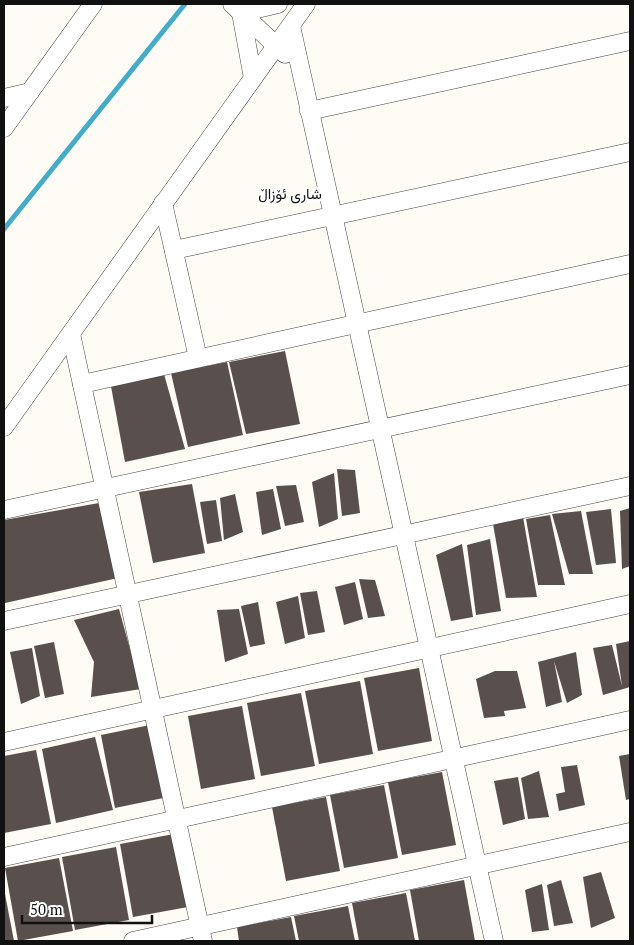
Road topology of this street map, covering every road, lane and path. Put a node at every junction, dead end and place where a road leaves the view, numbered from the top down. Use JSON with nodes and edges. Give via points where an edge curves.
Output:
{"nodes":[{"id":1,"x":93,"y":4,"type":"edge"},
{"id":2,"x":278,"y":4,"type":"edge"},
{"id":3,"x":306,"y":4,"type":"edge"},
{"id":4,"x":236,"y":8,"type":"edge"},
{"id":5,"x":291,"y":26,"type":"junction"},
{"id":6,"x":630,"y":41,"type":"edge"},
{"id":7,"x":277,"y":46,"type":"junction"},
{"id":8,"x":300,"y":68,"type":"junction"},
{"id":9,"x":253,"y":78,"type":"junction"},
{"id":10,"x":30,"y":92,"type":"junction"},
{"id":11,"x":4,"y":98,"type":"edge"},
{"id":12,"x":309,"y":111,"type":"junction"},
{"id":13,"x":4,"y":128,"type":"edge"},
{"id":14,"x":630,"y":152,"type":"edge"},
{"id":15,"x":163,"y":203,"type":"junction"},
{"id":16,"x":332,"y":216,"type":"junction"},
{"id":17,"x":174,"y":250,"type":"junction"},
{"id":18,"x":630,"y":264,"type":"edge"},
{"id":19,"x":356,"y":323,"type":"junction"},
{"id":20,"x":71,"y":334,"type":"junction"},
{"id":21,"x":198,"y":358,"type":"junction"},
{"id":22,"x":630,"y":375,"type":"edge"},
{"id":23,"x":82,"y":384,"type":"junction"},
{"id":24,"x":4,"y":427,"type":"edge"},
{"id":25,"x":380,"y":428,"type":"junction"},
{"id":26,"x":630,"y":486,"type":"edge"},
{"id":27,"x":105,"y":488,"type":"junction"},
{"id":28,"x":4,"y":510,"type":"edge"},
{"id":29,"x":403,"y":534,"type":"junction"},
{"id":30,"x":128,"y":594,"type":"junction"},
{"id":31,"x":630,"y":604,"type":"edge"},
{"id":32,"x":4,"y":621,"type":"edge"},
{"id":33,"x":428,"y":648,"type":"junction"},
{"id":34,"x":153,"y":709,"type":"junction"},
{"id":35,"x":630,"y":720,"type":"edge"},
{"id":36,"x":4,"y":742,"type":"edge"},
{"id":37,"x":453,"y":758,"type":"junction"},
{"id":38,"x":177,"y":819,"type":"junction"},
{"id":39,"x":630,"y":832,"type":"edge"},
{"id":40,"x":4,"y":857,"type":"edge"},
{"id":41,"x":477,"y":865,"type":"junction"},
{"id":42,"x":202,"y":934,"type":"edge"},
{"id":43,"x":133,"y":941,"type":"edge"},
{"id":44,"x":494,"y":941,"type":"edge"}],
"edges":[{"from":1,"to":10,"type":"street"},
{"from":2,"to":4,"type":"street"},
{"from":3,"to":5,"type":"street"},
{"from":4,"to":7,"type":"street"},
{"from":4,"to":9,"type":"street"},
{"from":5,"to":7,"type":"street"},
{"from":5,"to":8,"type":"street"},
{"from":6,"to":12,"type":"street"},
{"from":7,"to":8,"type":"street"},
{"from":7,"to":9,"type":"street"},
{"from":8,"to":12,"type":"street"},
{"from":9,"to":15,"type":"street"},
{"from":10,"to":11,"type":"street"},
{"from":10,"to":13,"type":"street"},
{"from":12,"to":16,"type":"street"},
{"from":14,"to":16,"type":"street"},
{"from":15,"to":17,"type":"street"},
{"from":15,"to":20,"type":"street"},
{"from":16,"to":17,"type":"street"},
{"from":16,"to":19,"type":"street"},
{"from":17,"to":21,"type":"street"},
{"from":18,"to":19,"type":"street"},
{"from":19,"to":21,"type":"street"},
{"from":19,"to":25,"type":"street"},
{"from":20,"to":23,"type":"street"},
{"from":20,"to":24,"type":"street"},
{"from":21,"to":23,"type":"street"},
{"from":22,"to":25,"type":"street"},
{"from":23,"to":27,"type":"street"},
{"from":25,"to":27,"type":"street"},
{"from":25,"to":29,"type":"street"},
{"from":26,"to":29,"type":"street"},
{"from":27,"to":28,"type":"street"},
{"from":27,"to":30,"type":"street"},
{"from":29,"to":30,"type":"street"},
{"from":29,"to":33,"type":"street"},
{"from":30,"to":32,"type":"street"},
{"from":30,"to":34,"type":"street"},
{"from":31,"to":33,"type":"street"},
{"from":33,"to":34,"type":"street"},
{"from":33,"to":37,"type":"street"},
{"from":34,"to":36,"type":"street"},
{"from":34,"to":38,"type":"street"},
{"from":35,"to":37,"type":"street"},
{"from":37,"to":38,"type":"street"},
{"from":37,"to":41,"type":"street"},
{"from":38,"to":40,"type":"street"},
{"from":38,"to":42,"type":"street"},
{"from":39,"to":41,"type":"street"},
{"from":41,"to":42,"type":"street"},
{"from":41,"to":44,"type":"street"},
{"from":42,"to":43,"type":"street"}]}
